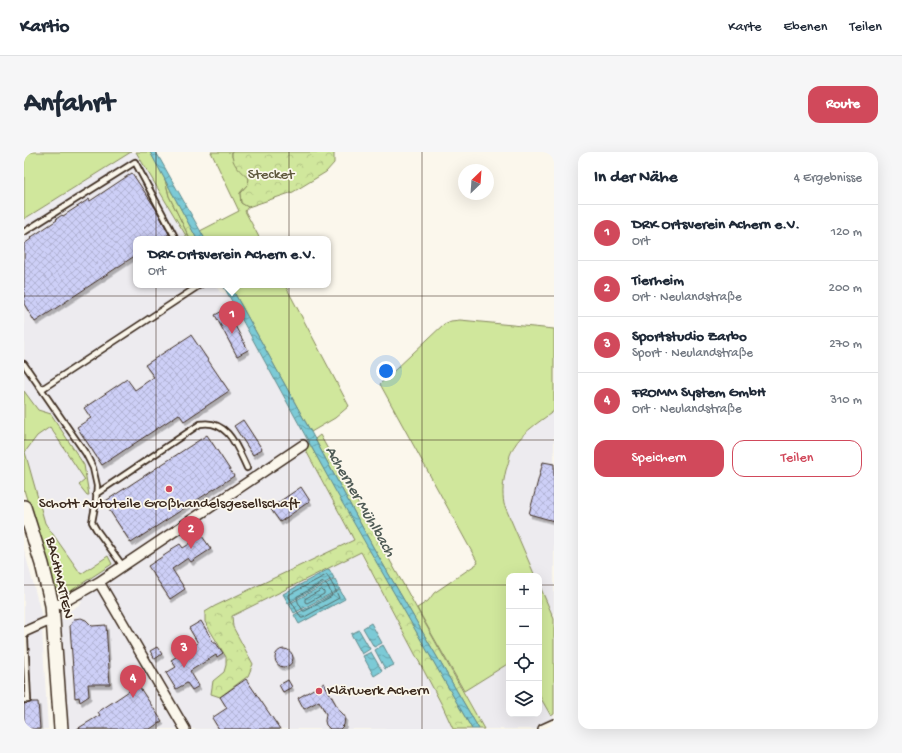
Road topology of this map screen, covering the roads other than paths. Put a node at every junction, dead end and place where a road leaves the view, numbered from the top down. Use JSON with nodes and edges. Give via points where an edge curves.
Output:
{"nodes":[{"id":1,"x":24,"y":232,"type":"edge"},
{"id":2,"x":174,"y":236,"type":"edge"},
{"id":3,"x":195,"y":288,"type":"edge"},
{"id":4,"x":24,"y":364,"type":"edge"},
{"id":5,"x":42,"y":389,"type":"junction"},
{"id":6,"x":303,"y":445,"type":"dead end"},
{"id":7,"x":247,"y":468,"type":"dead end"},
{"id":8,"x":96,"y":494,"type":"junction"},
{"id":9,"x":24,"y":507,"type":"edge"},
{"id":10,"x":123,"y":566,"type":"junction"},
{"id":11,"x":99,"y":582,"type":"junction"},
{"id":12,"x":52,"y":606,"type":"junction"},
{"id":13,"x":53,"y":620,"type":"junction"},
{"id":14,"x":24,"y":632,"type":"edge"},
{"id":15,"x":24,"y":637,"type":"edge"},
{"id":16,"x":25,"y":679,"type":"edge"},
{"id":17,"x":24,"y":700,"type":"edge"},
{"id":18,"x":554,"y":724,"type":"edge"},
{"id":19,"x":182,"y":728,"type":"edge"},
{"id":20,"x":61,"y":729,"type":"edge"},
{"id":21,"x":543,"y":729,"type":"edge"}],
"edges":[{"from":1,"to":2,"type":"lane","via":[[135,162]]},
{"from":3,"to":5,"type":"lane"},
{"from":4,"to":5,"type":"lane"},
{"from":5,"to":8,"type":"lane","via":[[88,458],[93,468]]},
{"from":6,"to":10,"type":"street"},
{"from":7,"to":8,"type":"lane","via":[[223,427],[207,422],[200,424]]},
{"from":8,"to":10,"type":"lane","via":[[92,522]]},
{"from":9,"to":12,"type":"street","name":"BACHMATTEN"},
{"from":10,"to":11,"type":"street"},
{"from":11,"to":12,"type":"street"},
{"from":11,"to":19,"type":"street"},
{"from":12,"to":13,"type":"street","name":"BACHMATTEN"},
{"from":13,"to":14,"type":"street"},
{"from":13,"to":20,"type":"street","name":"BACHMATTEN"},
{"from":15,"to":16,"type":"lane"},
{"from":16,"to":17,"type":"lane","via":[[28,700]]},
{"from":18,"to":21,"type":"street"}]}
